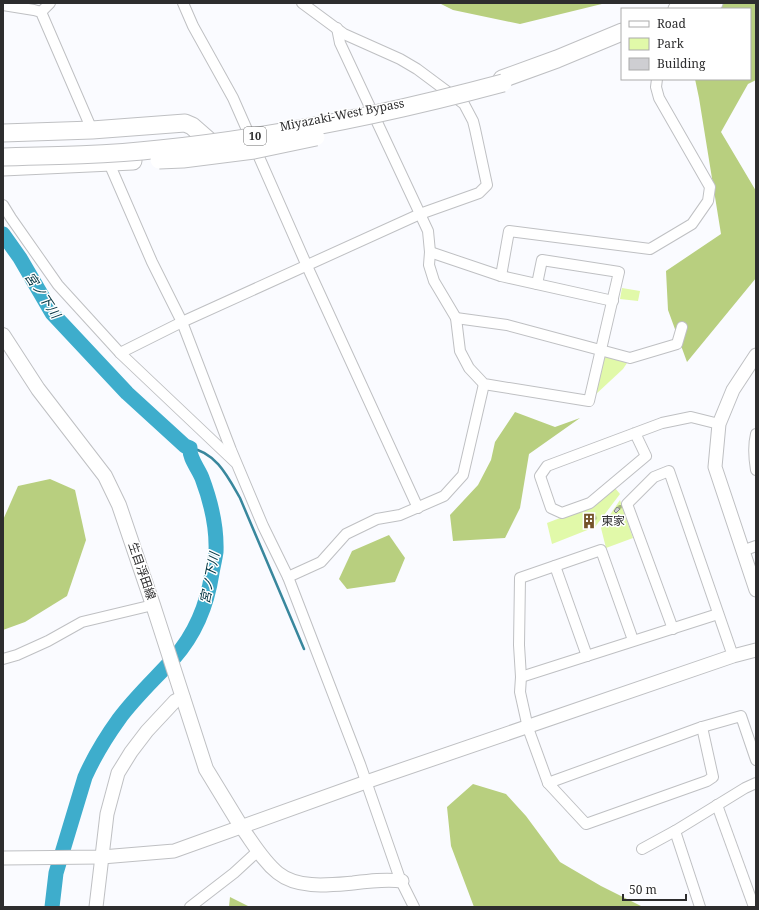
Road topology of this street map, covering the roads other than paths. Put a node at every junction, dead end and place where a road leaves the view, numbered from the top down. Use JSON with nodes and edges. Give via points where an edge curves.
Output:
{"nodes":[{"id":1,"x":50,"y":3,"type":"edge"},
{"id":2,"x":183,"y":3,"type":"edge"},
{"id":3,"x":302,"y":3,"type":"edge"},
{"id":4,"x":690,"y":3,"type":"edge"},
{"id":5,"x":714,"y":3,"type":"edge"},
{"id":6,"x":3,"y":5,"type":"edge"},
{"id":7,"x":679,"y":8,"type":"edge"},
{"id":8,"x":703,"y":8,"type":"edge"},
{"id":9,"x":41,"y":12,"type":"junction"},
{"id":10,"x":338,"y":28,"type":"junction"},
{"id":11,"x":621,"y":32,"type":"edge"},
{"id":12,"x":621,"y":41,"type":"edge"},
{"id":13,"x":657,"y":80,"type":"edge"},
{"id":14,"x":502,"y":81,"type":"junction"},
{"id":15,"x":458,"y":95,"type":"junction"},
{"id":16,"x":92,"y":130,"type":"junction"},
{"id":17,"x":3,"y":133,"type":"edge"},
{"id":18,"x":208,"y":140,"type":"junction"},
{"id":19,"x":3,"y":152,"type":"edge"},
{"id":20,"x":3,"y":157,"type":"edge"},
{"id":21,"x":109,"y":163,"type":"junction"},
{"id":22,"x":3,"y":167,"type":"edge"},
{"id":23,"x":3,"y":205,"type":"edge"},
{"id":24,"x":420,"y":214,"type":"junction"},
{"id":25,"x":6,"y":221,"type":"edge"},
{"id":26,"x":430,"y":252,"type":"junction"},
{"id":27,"x":307,"y":266,"type":"junction"},
{"id":28,"x":501,"y":276,"type":"junction"},
{"id":29,"x":537,"y":284,"type":"junction"},
{"id":30,"x":613,"y":301,"type":"junction"},
{"id":31,"x":456,"y":318,"type":"junction"},
{"id":32,"x":182,"y":322,"type":"junction"},
{"id":33,"x":682,"y":328,"type":"dead end"},
{"id":34,"x":3,"y":335,"type":"edge"},
{"id":35,"x":602,"y":350,"type":"junction"},
{"id":36,"x":120,"y":353,"type":"junction"},
{"id":37,"x":756,"y":355,"type":"edge"},
{"id":38,"x":484,"y":384,"type":"junction"},
{"id":39,"x":718,"y":424,"type":"junction"},
{"id":40,"x":635,"y":433,"type":"junction"},
{"id":41,"x":756,"y":434,"type":"edge"},
{"id":42,"x":239,"y":466,"type":"junction"},
{"id":43,"x":756,"y":470,"type":"edge"},
{"id":44,"x":418,"y":508,"type":"junction"},
{"id":45,"x":756,"y":546,"type":"edge"},
{"id":46,"x":742,"y":551,"type":"junction"},
{"id":47,"x":555,"y":566,"type":"junction"},
{"id":48,"x":288,"y":577,"type":"junction"},
{"id":49,"x":756,"y":590,"type":"edge"},
{"id":50,"x":153,"y":604,"type":"junction"},
{"id":51,"x":718,"y":614,"type":"junction"},
{"id":52,"x":673,"y":629,"type":"junction"},
{"id":53,"x":633,"y":640,"type":"junction"},
{"id":54,"x":756,"y":650,"type":"edge"},
{"id":55,"x":587,"y":656,"type":"junction"},
{"id":56,"x":733,"y":656,"type":"junction"},
{"id":57,"x":3,"y":659,"type":"edge"},
{"id":58,"x":521,"y":677,"type":"junction"},
{"id":59,"x":183,"y":697,"type":"junction"},
{"id":60,"x":702,"y":727,"type":"junction"},
{"id":61,"x":528,"y":728,"type":"junction"},
{"id":62,"x":756,"y":760,"type":"edge"},
{"id":63,"x":366,"y":782,"type":"junction"},
{"id":64,"x":548,"y":783,"type":"junction"},
{"id":65,"x":756,"y":783,"type":"edge"},
{"id":66,"x":717,"y":805,"type":"junction"},
{"id":67,"x":242,"y":828,"type":"junction"},
{"id":68,"x":675,"y":831,"type":"junction"},
{"id":69,"x":642,"y":849,"type":"dead end"},
{"id":70,"x":258,"y":851,"type":"junction"},
{"id":71,"x":102,"y":857,"type":"junction"},
{"id":72,"x":3,"y":858,"type":"edge"},
{"id":73,"x":402,"y":881,"type":"junction"},
{"id":74,"x":96,"y":907,"type":"edge"},
{"id":75,"x":190,"y":907,"type":"edge"},
{"id":76,"x":414,"y":907,"type":"edge"},
{"id":77,"x":700,"y":907,"type":"edge"},
{"id":78,"x":754,"y":907,"type":"edge"}],
"edges":[{"from":1,"to":9,"type":"street"},
{"from":2,"to":27,"type":"street","via":[[233,98]]},
{"from":3,"to":10,"type":"street"},
{"from":4,"to":7,"type":"highway"},
{"from":5,"to":8,"type":"highway"},
{"from":6,"to":9,"type":"street"},
{"from":9,"to":16,"type":"street"},
{"from":10,"to":24,"type":"street","via":[[340,43]]},
{"from":10,"to":24,"type":"street","via":[[344,34],[417,69],[464,104],[473,121],[487,185],[479,193]]},
{"from":11,"to":14,"type":"highway","name":"Miyazaki-West Bypass","number":"10"},
{"from":12,"to":14,"type":"highway","name":"Miyazaki-West Bypass","number":"10"},
{"from":13,"to":28,"type":"street","via":[[656,87],[660,98],[710,188],[708,200],[692,224],[650,249],[509,231]]},
{"from":14,"to":15,"type":"highway","name":"Miyazaki-West Bypass","number":"10","bridge":true},
{"from":14,"to":18,"type":"highway","name":"Miyazaki-West Bypass","number":"10","via":[[318,121]]},
{"from":15,"to":20,"type":"highway","name":"Miyazaki-West Bypass","number":"10","bridge":true,"via":[[356,118],[210,143],[158,150]]},
{"from":15,"to":21,"type":"highway","bridge":true,"via":[[356,128],[254,150],[183,159]]},
{"from":16,"to":17,"type":"highway"},
{"from":16,"to":18,"type":"highway","via":[[185,123]]},
{"from":18,"to":19,"type":"highway","name":"Miyazaki-West Bypass","number":"10","via":[[55,151]]},
{"from":21,"to":22,"type":"highway"},
{"from":21,"to":32,"type":"street","via":[[152,262]]},
{"from":23,"to":25,"type":"street"},
{"from":24,"to":26,"type":"street","via":[[428,231]]},
{"from":24,"to":27,"type":"street"},
{"from":25,"to":36,"type":"street","via":[[58,285]]},
{"from":26,"to":28,"type":"street"},
{"from":26,"to":31,"type":"street","via":[[429,265],[434,281]]},
{"from":27,"to":32,"type":"street"},
{"from":27,"to":44,"type":"street"},
{"from":28,"to":29,"type":"street"},
{"from":29,"to":30,"type":"street"},
{"from":29,"to":30,"type":"street","via":[[542,260],[619,272]]},
{"from":30,"to":35,"type":"street"},
{"from":31,"to":35,"type":"street","via":[[507,325]]},
{"from":31,"to":38,"type":"street","via":[[460,351],[469,368]]},
{"from":32,"to":36,"type":"street"},
{"from":32,"to":42,"type":"street","via":[[215,412]]},
{"from":33,"to":35,"type":"street","via":[[677,344],[630,358]]},
{"from":34,"to":50,"type":"main road","name":"生目浮田線","via":[[38,389],[105,476],[120,505]]},
{"from":35,"to":38,"type":"street","via":[[590,401]]},
{"from":36,"to":42,"type":"street"},
{"from":37,"to":39,"type":"street","via":[[733,390]]},
{"from":38,"to":44,"type":"street","via":[[463,475],[444,496]]},
{"from":39,"to":40,"type":"street","via":[[691,417],[662,423]]},
{"from":39,"to":46,"type":"street","via":[[715,467]]},
{"from":40,"to":40,"type":"street","via":[[547,466],[540,476],[551,508],[562,513],[590,503],[646,456]]},
{"from":41,"to":43,"type":"street"},
{"from":42,"to":48,"type":"street","via":[[263,526]]},
{"from":44,"to":48,"type":"street","via":[[400,515],[377,519],[346,534],[321,562]]},
{"from":45,"to":46,"type":"street"},
{"from":46,"to":49,"type":"street"},
{"from":47,"to":53,"type":"street","via":[[601,550]]},
{"from":47,"to":55,"type":"street"},
{"from":47,"to":58,"type":"street","via":[[520,578]]},
{"from":48,"to":63,"type":"street"},
{"from":50,"to":57,"type":"street","via":[[82,622],[48,642]]},
{"from":50,"to":59,"type":"main road","name":"生目浮田線"},
{"from":51,"to":52,"type":"street"},
{"from":51,"to":52,"type":"street","via":[[669,471],[654,477],[628,504]]},
{"from":51,"to":56,"type":"street"},
{"from":52,"to":53,"type":"street"},
{"from":53,"to":55,"type":"street"},
{"from":54,"to":56,"type":"street"},
{"from":55,"to":58,"type":"street"},
{"from":56,"to":61,"type":"street"},
{"from":58,"to":61,"type":"street","via":[[520,692]]},
{"from":59,"to":67,"type":"main road","name":"生目浮田線","via":[[206,768]]},
{"from":59,"to":71,"type":"street","via":[[175,701],[147,731],[118,773],[107,814]]},
{"from":60,"to":62,"type":"street","via":[[741,716]]},
{"from":60,"to":64,"type":"street"},
{"from":60,"to":64,"type":"street","via":[[713,778],[707,781],[586,824]]},
{"from":61,"to":63,"type":"street"},
{"from":61,"to":64,"type":"street"},
{"from":63,"to":67,"type":"street"},
{"from":63,"to":73,"type":"street"},
{"from":65,"to":66,"type":"street"},
{"from":66,"to":68,"type":"street"},
{"from":66,"to":78,"type":"street"},
{"from":67,"to":70,"type":"street"},
{"from":67,"to":71,"type":"street","via":[[174,851]]},
{"from":68,"to":69,"type":"street"},
{"from":68,"to":77,"type":"street"},
{"from":70,"to":73,"type":"street","via":[[278,873],[295,882],[314,885],[389,879]]},
{"from":70,"to":75,"type":"street"},
{"from":71,"to":72,"type":"street"},
{"from":71,"to":74,"type":"street"},
{"from":73,"to":76,"type":"street"}]}
